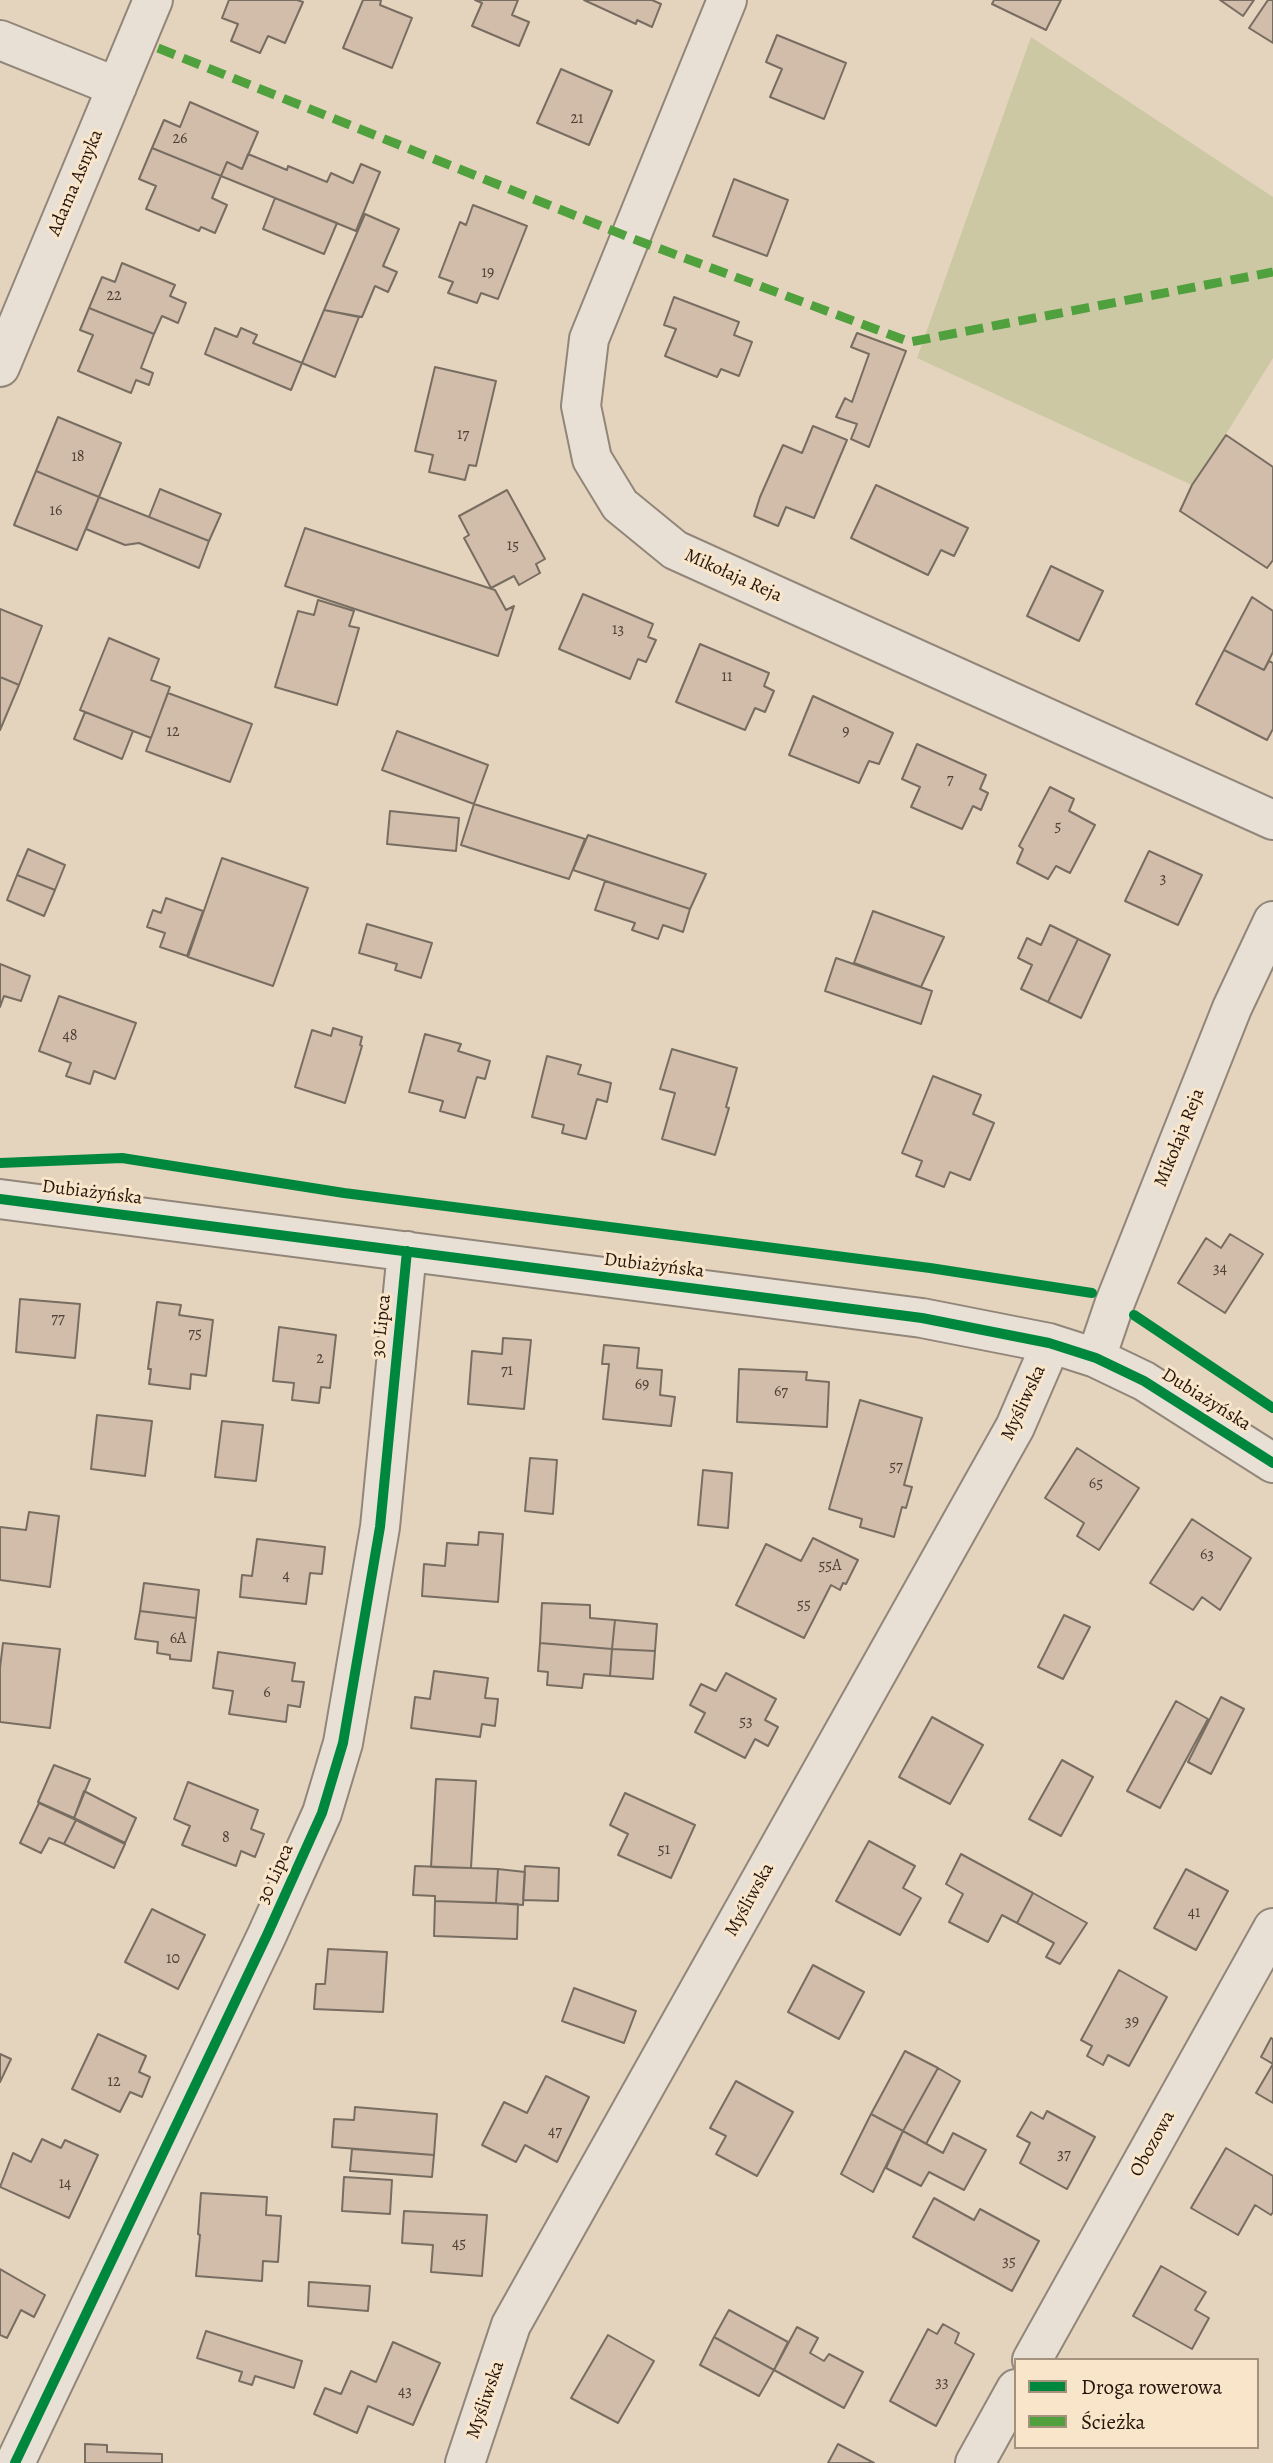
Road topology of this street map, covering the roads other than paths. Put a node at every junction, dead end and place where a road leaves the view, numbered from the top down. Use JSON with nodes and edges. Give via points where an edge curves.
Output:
{"nodes":[{"id":1,"x":153,"y":0,"type":"edge"},
{"id":2,"x":727,"y":0,"type":"edge"},
{"id":3,"x":0,"y":40,"type":"edge"},
{"id":4,"x":117,"y":87,"type":"junction"},
{"id":5,"x":0,"y":367,"type":"edge"},
{"id":6,"x":1273,"y":820,"type":"edge"},
{"id":7,"x":1273,"y":921,"type":"edge"},
{"id":8,"x":0,"y":1199,"type":"edge"},
{"id":9,"x":407,"y":1251,"type":"junction"},
{"id":10,"x":1049,"y":1343,"type":"junction"},
{"id":11,"x":1096,"y":1358,"type":"junction"},
{"id":12,"x":1273,"y":1463,"type":"edge"},
{"id":13,"x":1273,"y":1928,"type":"edge"},
{"id":14,"x":1033,"y":2358,"type":"edge"},
{"id":15,"x":1014,"y":2393,"type":"edge"},
{"id":16,"x":15,"y":2463,"type":"edge"},
{"id":17,"x":465,"y":2463,"type":"edge"},
{"id":18,"x":975,"y":2463,"type":"edge"}],
"edges":[{"from":1,"to":4,"type":"street","name":"Adama Asnyka"},
{"from":2,"to":6,"type":"street","name":"Mikołaja Reja","via":[[589,340],[581,406],[592,459],[620,505],[675,550]]},
{"from":3,"to":4,"type":"street"},
{"from":4,"to":5,"type":"street","name":"Adama Asnyka"},
{"from":7,"to":11,"type":"street","name":"Mikołaja Reja","via":[[1231,1008]]},
{"from":8,"to":9,"type":"street","name":"Dubiażyńska"},
{"from":9,"to":10,"type":"street","name":"Dubiażyńska","via":[[922,1318]]},
{"from":9,"to":16,"type":"street","name":"30 Lipca","via":[[380,1528],[343,1743],[322,1813]]},
{"from":10,"to":11,"type":"street","name":"Dubiażyńska"},
{"from":10,"to":17,"type":"street","name":"Myśliwska","via":[[1015,1427],[511,2325]]},
{"from":11,"to":12,"type":"street","name":"Dubiażyńska","via":[[1144,1381]]},
{"from":13,"to":14,"type":"street","name":"Obozowa"},
{"from":15,"to":18,"type":"street"}]}
